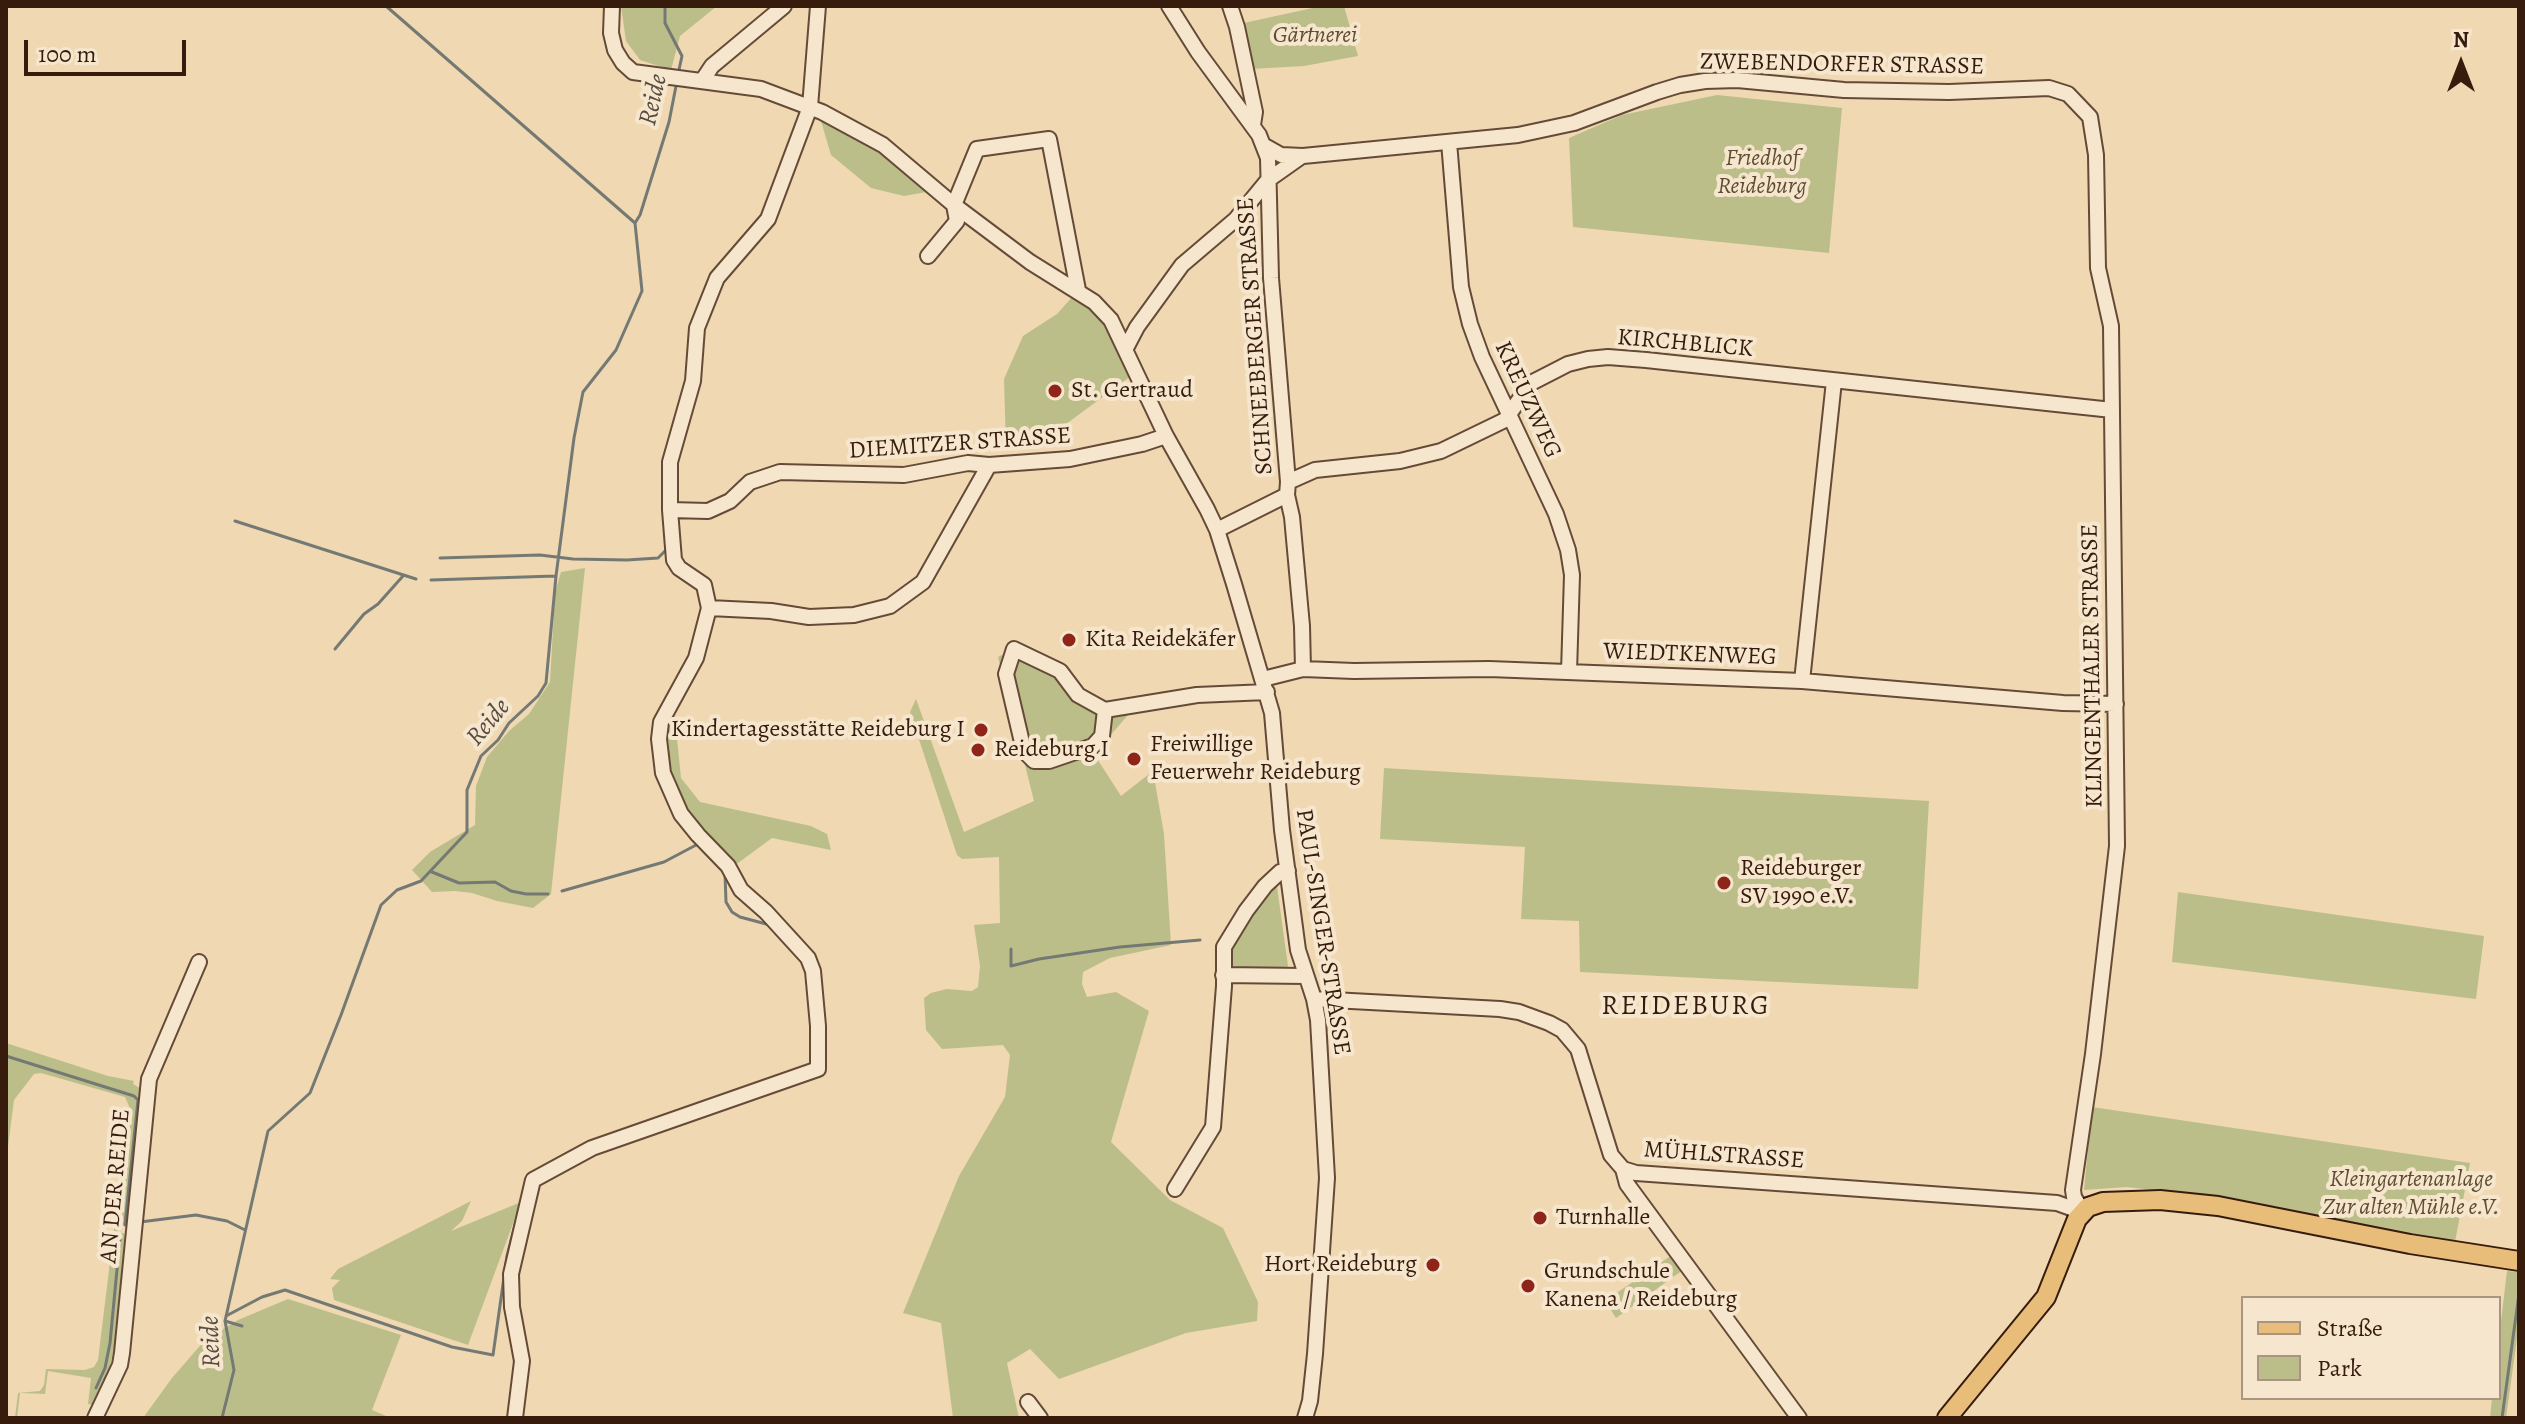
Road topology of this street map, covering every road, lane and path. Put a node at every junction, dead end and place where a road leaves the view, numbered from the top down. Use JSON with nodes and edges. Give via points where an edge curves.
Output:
{"nodes":[{"id":1,"x":612,"y":6,"type":"edge"},
{"id":2,"x":784,"y":6,"type":"edge"},
{"id":3,"x":818,"y":6,"type":"edge"},
{"id":4,"x":1169,"y":6,"type":"edge"},
{"id":5,"x":1230,"y":6,"type":"edge"},
{"id":6,"x":688,"y":80,"type":"junction"},
{"id":7,"x":810,"y":107,"type":"junction"},
{"id":8,"x":2090,"y":117,"type":"joint"},
{"id":9,"x":1253,"y":125,"type":"junction"},
{"id":10,"x":1449,"y":142,"type":"junction"},
{"id":11,"x":1265,"y":146,"type":"junction"},
{"id":12,"x":1303,"y":156,"type":"junction"},
{"id":13,"x":1268,"y":180,"type":"junction"},
{"id":14,"x":954,"y":205,"type":"junction"},
{"id":15,"x":928,"y":256,"type":"dead end"},
{"id":16,"x":1078,"y":290,"type":"junction"},
{"id":17,"x":1126,"y":348,"type":"junction"},
{"id":18,"x":1834,"y":381,"type":"junction"},
{"id":19,"x":2112,"y":410,"type":"junction"},
{"id":20,"x":1509,"y":416,"type":"junction"},
{"id":21,"x":1166,"y":436,"type":"junction"},
{"id":22,"x":989,"y":465,"type":"junction"},
{"id":23,"x":1288,"y":489,"type":"junction"},
{"id":24,"x":670,"y":510,"type":"junction"},
{"id":25,"x":1217,"y":530,"type":"junction"},
{"id":26,"x":704,"y":585,"type":"junction"},
{"id":27,"x":709,"y":608,"type":"junction"},
{"id":28,"x":727,"y":608,"type":"junction"},
{"id":29,"x":1303,"y":669,"type":"junction"},
{"id":30,"x":1569,"y":672,"type":"junction"},
{"id":31,"x":1802,"y":681,"type":"junction"},
{"id":32,"x":1265,"y":685,"type":"junction"},
{"id":33,"x":2116,"y":704,"type":"junction"},
{"id":34,"x":1105,"y":710,"type":"junction"},
{"id":35,"x":1288,"y":871,"type":"junction"},
{"id":36,"x":199,"y":962,"type":"dead end"},
{"id":37,"x":1223,"y":975,"type":"junction"},
{"id":38,"x":1305,"y":976,"type":"junction"},
{"id":39,"x":1314,"y":999,"type":"junction"},
{"id":40,"x":1623,"y":1169,"type":"junction"},
{"id":41,"x":1175,"y":1189,"type":"dead end"},
{"id":42,"x":2074,"y":1204,"type":"junction"},
{"id":43,"x":2519,"y":1261,"type":"edge"},
{"id":44,"x":1028,"y":1402,"type":"dead end"},
{"id":45,"x":95,"y":1418,"type":"edge"},
{"id":46,"x":515,"y":1418,"type":"edge"},
{"id":47,"x":1040,"y":1418,"type":"edge"},
{"id":48,"x":1305,"y":1418,"type":"edge"},
{"id":49,"x":1799,"y":1418,"type":"edge"},
{"id":50,"x":1947,"y":1418,"type":"edge"}],
"edges":[{"from":1,"to":6,"type":"street","name":"PAUL-SINGER-STRASSE","via":[[611,33],[623,63],[633,72]]},
{"from":2,"to":6,"type":"street"},
{"from":3,"to":7,"type":"street"},
{"from":4,"to":9,"type":"street"},
{"from":5,"to":9,"type":"street","name":"SCHNEEBERGER STRASSE","via":[[1255,112]]},
{"from":6,"to":7,"type":"street","name":"PAUL-SINGER-STRASSE","via":[[761,89]]},
{"from":7,"to":14,"type":"street","name":"PAUL-SINGER-STRASSE","via":[[883,145]]},
{"from":7,"to":24,"type":"street","via":[[768,219],[717,278],[697,328],[693,381],[670,462]]},
{"from":8,"to":10,"type":"street","name":"ZWEBENDORFER STRASSE","via":[[2068,94],[2049,88],[1844,90],[1705,81],[1553,129]]},
{"from":8,"to":19,"type":"street","name":"KLINGENTHALER STRASSE","via":[[2098,268],[2111,326]]},
{"from":9,"to":11,"type":"street","name":"SCHNEEBERGER STRASSE"},
{"from":10,"to":12,"type":"street","name":"ZWEBENDORFER STRASSE"},
{"from":10,"to":20,"type":"street","name":"KREUZWEG","via":[[1463,299]]},
{"from":11,"to":12,"type":"street","name":"ZWEBENDORFER STRASSE","via":[[1281,155]]},
{"from":11,"to":13,"type":"street","name":"SCHNEEBERGER STRASSE"},
{"from":12,"to":13,"type":"street","name":"ZWEBENDORFER STRASSE"},
{"from":13,"to":17,"type":"street","name":"ZWEBENDORFER STRASSE","via":[[1236,219],[1182,265]]},
{"from":13,"to":23,"type":"street","name":"SCHNEEBERGER STRASSE"},
{"from":14,"to":15,"type":"street","via":[[957,221]]},
{"from":14,"to":16,"type":"street","name":"PAUL-SINGER-STRASSE","via":[[1030,262]]},
{"from":14,"to":16,"type":"street","via":[[977,149],[1049,139]]},
{"from":16,"to":17,"type":"street","name":"PAUL-SINGER-STRASSE","via":[[1111,320]]},
{"from":17,"to":21,"type":"street","name":"PAUL-SINGER-STRASSE"},
{"from":18,"to":19,"type":"street","name":"KIRCHBLICK"},
{"from":18,"to":20,"type":"street","name":"KIRCHBLICK","via":[[1646,360],[1588,359],[1531,383]]},
{"from":18,"to":31,"type":"street"},
{"from":19,"to":33,"type":"street","name":"KLINGENTHALER STRASSE"},
{"from":20,"to":23,"type":"street","name":"KIRCHBLICK","via":[[1421,457],[1329,468],[1301,475]]},
{"from":20,"to":30,"type":"street","name":"KREUZWEG","via":[[1568,550]]},
{"from":21,"to":22,"type":"street","name":"DIEMITZER STRASSE","via":[[1070,459]]},
{"from":21,"to":25,"type":"street","name":"PAUL-SINGER-STRASSE"},
{"from":22,"to":24,"type":"street","name":"DIEMITZER STRASSE","via":[[968,463],[904,475],[780,472],[750,482],[730,501],[708,511]]},
{"from":22,"to":28,"type":"street","via":[[923,582],[890,606],[854,615],[809,617]]},
{"from":23,"to":25,"type":"street"},
{"from":23,"to":29,"type":"street","name":"SCHNEEBERGER STRASSE"},
{"from":24,"to":26,"type":"street","via":[[674,560]]},
{"from":25,"to":32,"type":"street","name":"PAUL-SINGER-STRASSE"},
{"from":26,"to":27,"type":"street"},
{"from":26,"to":28,"type":"street"},
{"from":27,"to":28,"type":"street"},
{"from":27,"to":46,"type":"street","via":[[696,658],[661,722],[663,773],[681,814],[728,866],[741,890],[808,958],[818,1069],[592,1148],[533,1180],[511,1274],[522,1361]]},
{"from":29,"to":30,"type":"street","name":"WIEDTKENWEG"},
{"from":29,"to":32,"type":"street","name":"WIEDTKENWEG"},
{"from":30,"to":31,"type":"street","name":"WIEDTKENWEG"},
{"from":31,"to":33,"type":"street","name":"WIEDTKENWEG"},
{"from":32,"to":34,"type":"street"},
{"from":32,"to":35,"type":"street","name":"PAUL-SINGER-STRASSE","via":[[1275,733]]},
{"from":33,"to":42,"type":"street","name":"KLINGENTHALER STRASSE","via":[[2117,846]]},
{"from":34,"to":34,"type":"street","via":[[1078,695],[1060,671],[1014,649],[1006,674],[1024,751],[1034,761],[1093,746],[1102,736]]},
{"from":35,"to":37,"type":"street","via":[[1265,886],[1232,932],[1224,947]]},
{"from":35,"to":38,"type":"street","name":"PAUL-SINGER-STRASSE"},
{"from":36,"to":45,"type":"street","name":"AN DER REIDE","via":[[149,1079],[122,1353]]},
{"from":37,"to":38,"type":"street"},
{"from":37,"to":41,"type":"street","via":[[1213,1127]]},
{"from":38,"to":39,"type":"street","name":"PAUL-SINGER-STRASSE"},
{"from":39,"to":40,"type":"street","name":"MÜHLSTRASSE","via":[[1500,1009],[1562,1030],[1578,1049],[1611,1155]]},
{"from":39,"to":48,"type":"street","name":"PAUL-SINGER-STRASSE","via":[[1327,1178],[1315,1354]]},
{"from":40,"to":42,"type":"street","name":"MÜHLSTRASSE"},
{"from":40,"to":49,"type":"street","via":[[1627,1184]]},
{"from":42,"to":43,"type":"main road","via":[[2190,1202]]},
{"from":42,"to":50,"type":"main road","via":[[2073,1227],[2051,1288]]},
{"from":44,"to":47,"type":"street"}]}
